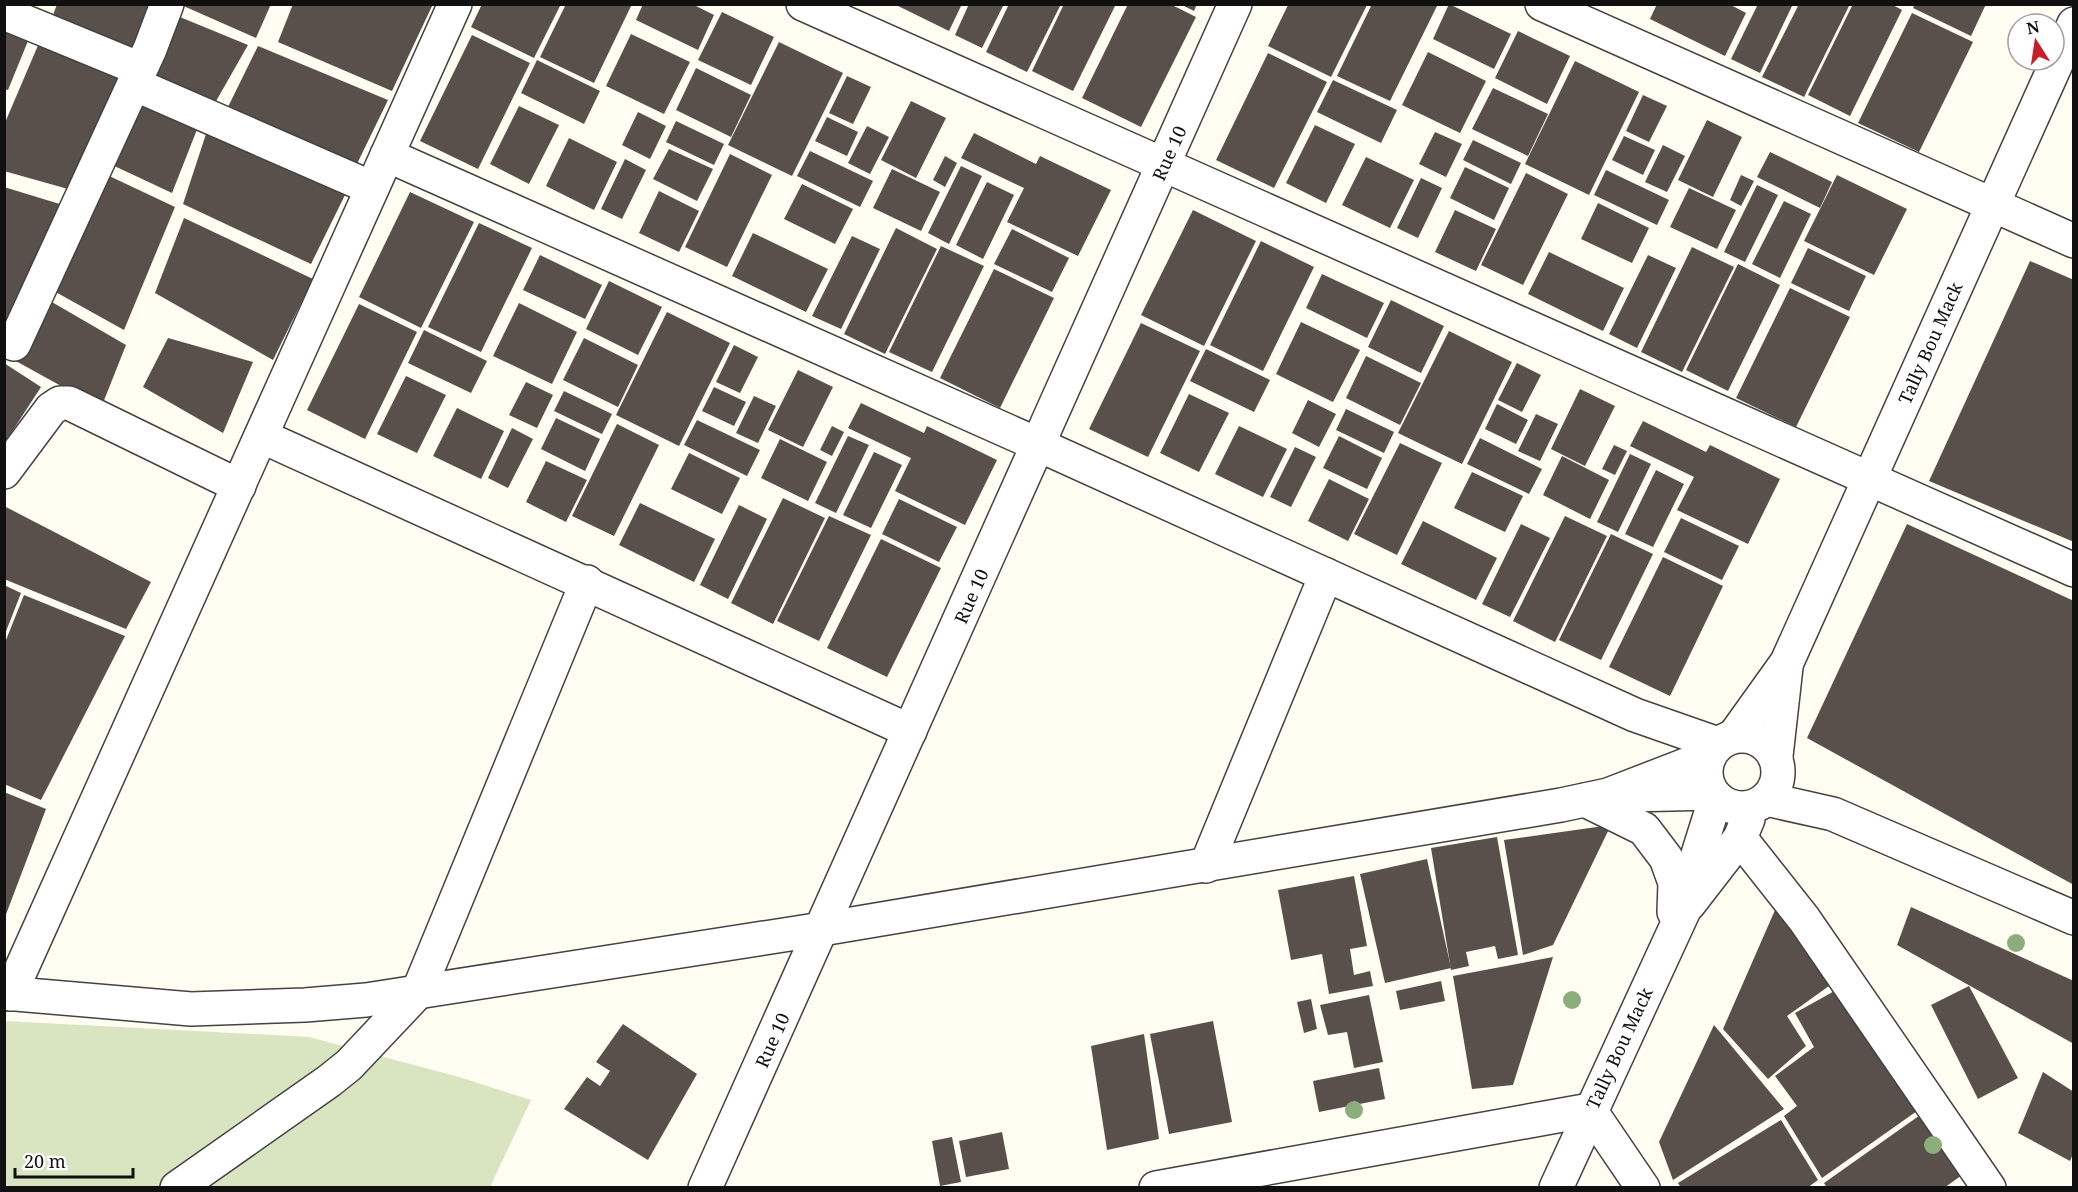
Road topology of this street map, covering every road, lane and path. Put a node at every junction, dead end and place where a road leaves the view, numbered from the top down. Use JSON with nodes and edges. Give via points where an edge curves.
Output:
{"nodes":[{"id":1,"x":167,"y":4,"type":"edge"},
{"id":2,"x":455,"y":4,"type":"edge"},
{"id":3,"x":803,"y":4,"type":"edge"},
{"id":4,"x":1235,"y":4,"type":"edge"},
{"id":5,"x":1542,"y":4,"type":"edge"},
{"id":6,"x":4,"y":13,"type":"edge"},
{"id":7,"x":2073,"y":24,"type":"edge"},
{"id":8,"x":137,"y":77,"type":"junction"},
{"id":9,"x":387,"y":155,"type":"junction"},
{"id":10,"x":1164,"y":164,"type":"junction"},
{"id":11,"x":372,"y":188,"type":"junction"},
{"id":12,"x":1992,"y":204,"type":"junction"},
{"id":13,"x":2073,"y":241,"type":"edge"},
{"id":14,"x":14,"y":344,"type":"dead end"},
{"id":15,"x":261,"y":436,"type":"junction"},
{"id":16,"x":1038,"y":445,"type":"junction"},
{"id":17,"x":4,"y":472,"type":"edge"},
{"id":18,"x":1870,"y":478,"type":"junction"},
{"id":19,"x":239,"y":486,"type":"junction"},
{"id":20,"x":2073,"y":570,"type":"edge"},
{"id":21,"x":1326,"y":575,"type":"junction"},
{"id":22,"x":587,"y":582,"type":"junction"},
{"id":23,"x":1787,"y":662,"type":"junction"},
{"id":24,"x":910,"y":731,"type":"junction"},
{"id":25,"x":1721,"y":746,"type":"junction"},
{"id":26,"x":1777,"y":760,"type":"junction"},
{"id":27,"x":1714,"y":795,"type":"junction"},
{"id":28,"x":1597,"y":798,"type":"junction"},
{"id":29,"x":1760,"y":803,"type":"junction"},
{"id":30,"x":1833,"y":814,"type":"junction"},
{"id":31,"x":1740,"y":838,"type":"junction"},
{"id":32,"x":1206,"y":866,"type":"junction"},
{"id":33,"x":2073,"y":918,"type":"edge"},
{"id":34,"x":1679,"y":922,"type":"junction"},
{"id":35,"x":822,"y":929,"type":"junction"},
{"id":36,"x":418,"y":992,"type":"junction"},
{"id":37,"x":7,"y":993,"type":"edge"},
{"id":38,"x":1590,"y":1110,"type":"junction"},
{"id":39,"x":1991,"y":1186,"type":"edge"},
{"id":40,"x":177,"y":1188,"type":"edge"},
{"id":41,"x":705,"y":1188,"type":"edge"},
{"id":42,"x":1156,"y":1188,"type":"edge"},
{"id":43,"x":1556,"y":1188,"type":"edge"},
{"id":44,"x":1643,"y":1188,"type":"edge"}],
"edges":[{"from":1,"to":8,"type":"street"},
{"from":2,"to":9,"type":"street"},
{"from":3,"to":10,"type":"street"},
{"from":4,"to":10,"type":"street","name":"Rue 10"},
{"from":5,"to":12,"type":"street"},
{"from":6,"to":8,"type":"street"},
{"from":7,"to":12,"type":"street","name":"Tally Bou Mack"},
{"from":8,"to":11,"type":"street"},
{"from":8,"to":14,"type":"street"},
{"from":9,"to":11,"type":"street"},
{"from":9,"to":16,"type":"street"},
{"from":10,"to":16,"type":"street","name":"Rue 10"},
{"from":10,"to":18,"type":"street"},
{"from":11,"to":15,"type":"street"},
{"from":12,"to":13,"type":"street"},
{"from":12,"to":18,"type":"street","name":"Tally Bou Mack"},
{"from":15,"to":19,"type":"street"},
{"from":15,"to":22,"type":"street"},
{"from":16,"to":21,"type":"street"},
{"from":16,"to":24,"type":"street","name":"Rue 10"},
{"from":17,"to":19,"type":"street","via":[[51,410],[60,403],[69,403]]},
{"from":18,"to":20,"type":"street"},
{"from":18,"to":23,"type":"street","name":"Tally Bou Mack"},
{"from":19,"to":37,"type":"street"},
{"from":21,"to":25,"type":"street","via":[[1635,715]]},
{"from":21,"to":32,"type":"street"},
{"from":22,"to":24,"type":"street"},
{"from":22,"to":36,"type":"street"},
{"from":23,"to":25,"type":"street","name":"Tally Bou Mack"},
{"from":23,"to":26,"type":"street","name":"Tally Bou Mack"},
{"from":24,"to":35,"type":"street","name":"Rue 10"},
{"from":25,"to":26,"type":"street","via":[[1759,739]]},
{"from":25,"to":27,"type":"street","via":[[1707,781]]},
{"from":25,"to":28,"type":"street"},
{"from":26,"to":29,"type":"street","via":[[1777,783]]},
{"from":26,"to":30,"type":"street"},
{"from":27,"to":28,"type":"street"},
{"from":27,"to":29,"type":"street","via":[[1727,805],[1741,808]]},
{"from":27,"to":34,"type":"street","name":"Tally Bou Mack"},
{"from":28,"to":32,"type":"street"},
{"from":28,"to":34,"type":"street","via":[[1644,829],[1666,858],[1675,882]]},
{"from":29,"to":30,"type":"street"},
{"from":29,"to":31,"type":"street","name":"Tally Bou Mack"},
{"from":30,"to":33,"type":"street"},
{"from":31,"to":34,"type":"street","name":"Tally Bou Mack"},
{"from":31,"to":39,"type":"street","via":[[1804,919]]},
{"from":32,"to":35,"type":"street"},
{"from":34,"to":38,"type":"street","name":"Tally Bou Mack"},
{"from":35,"to":36,"type":"street"},
{"from":35,"to":41,"type":"street","name":"Rue 10"},
{"from":36,"to":37,"type":"street","via":[[305,1005],[191,1009]]},
{"from":36,"to":40,"type":"street","via":[[349,1065]]},
{"from":38,"to":42,"type":"street"},
{"from":38,"to":43,"type":"street","name":"Tally Bou Mack"},
{"from":38,"to":44,"type":"street"}]}
